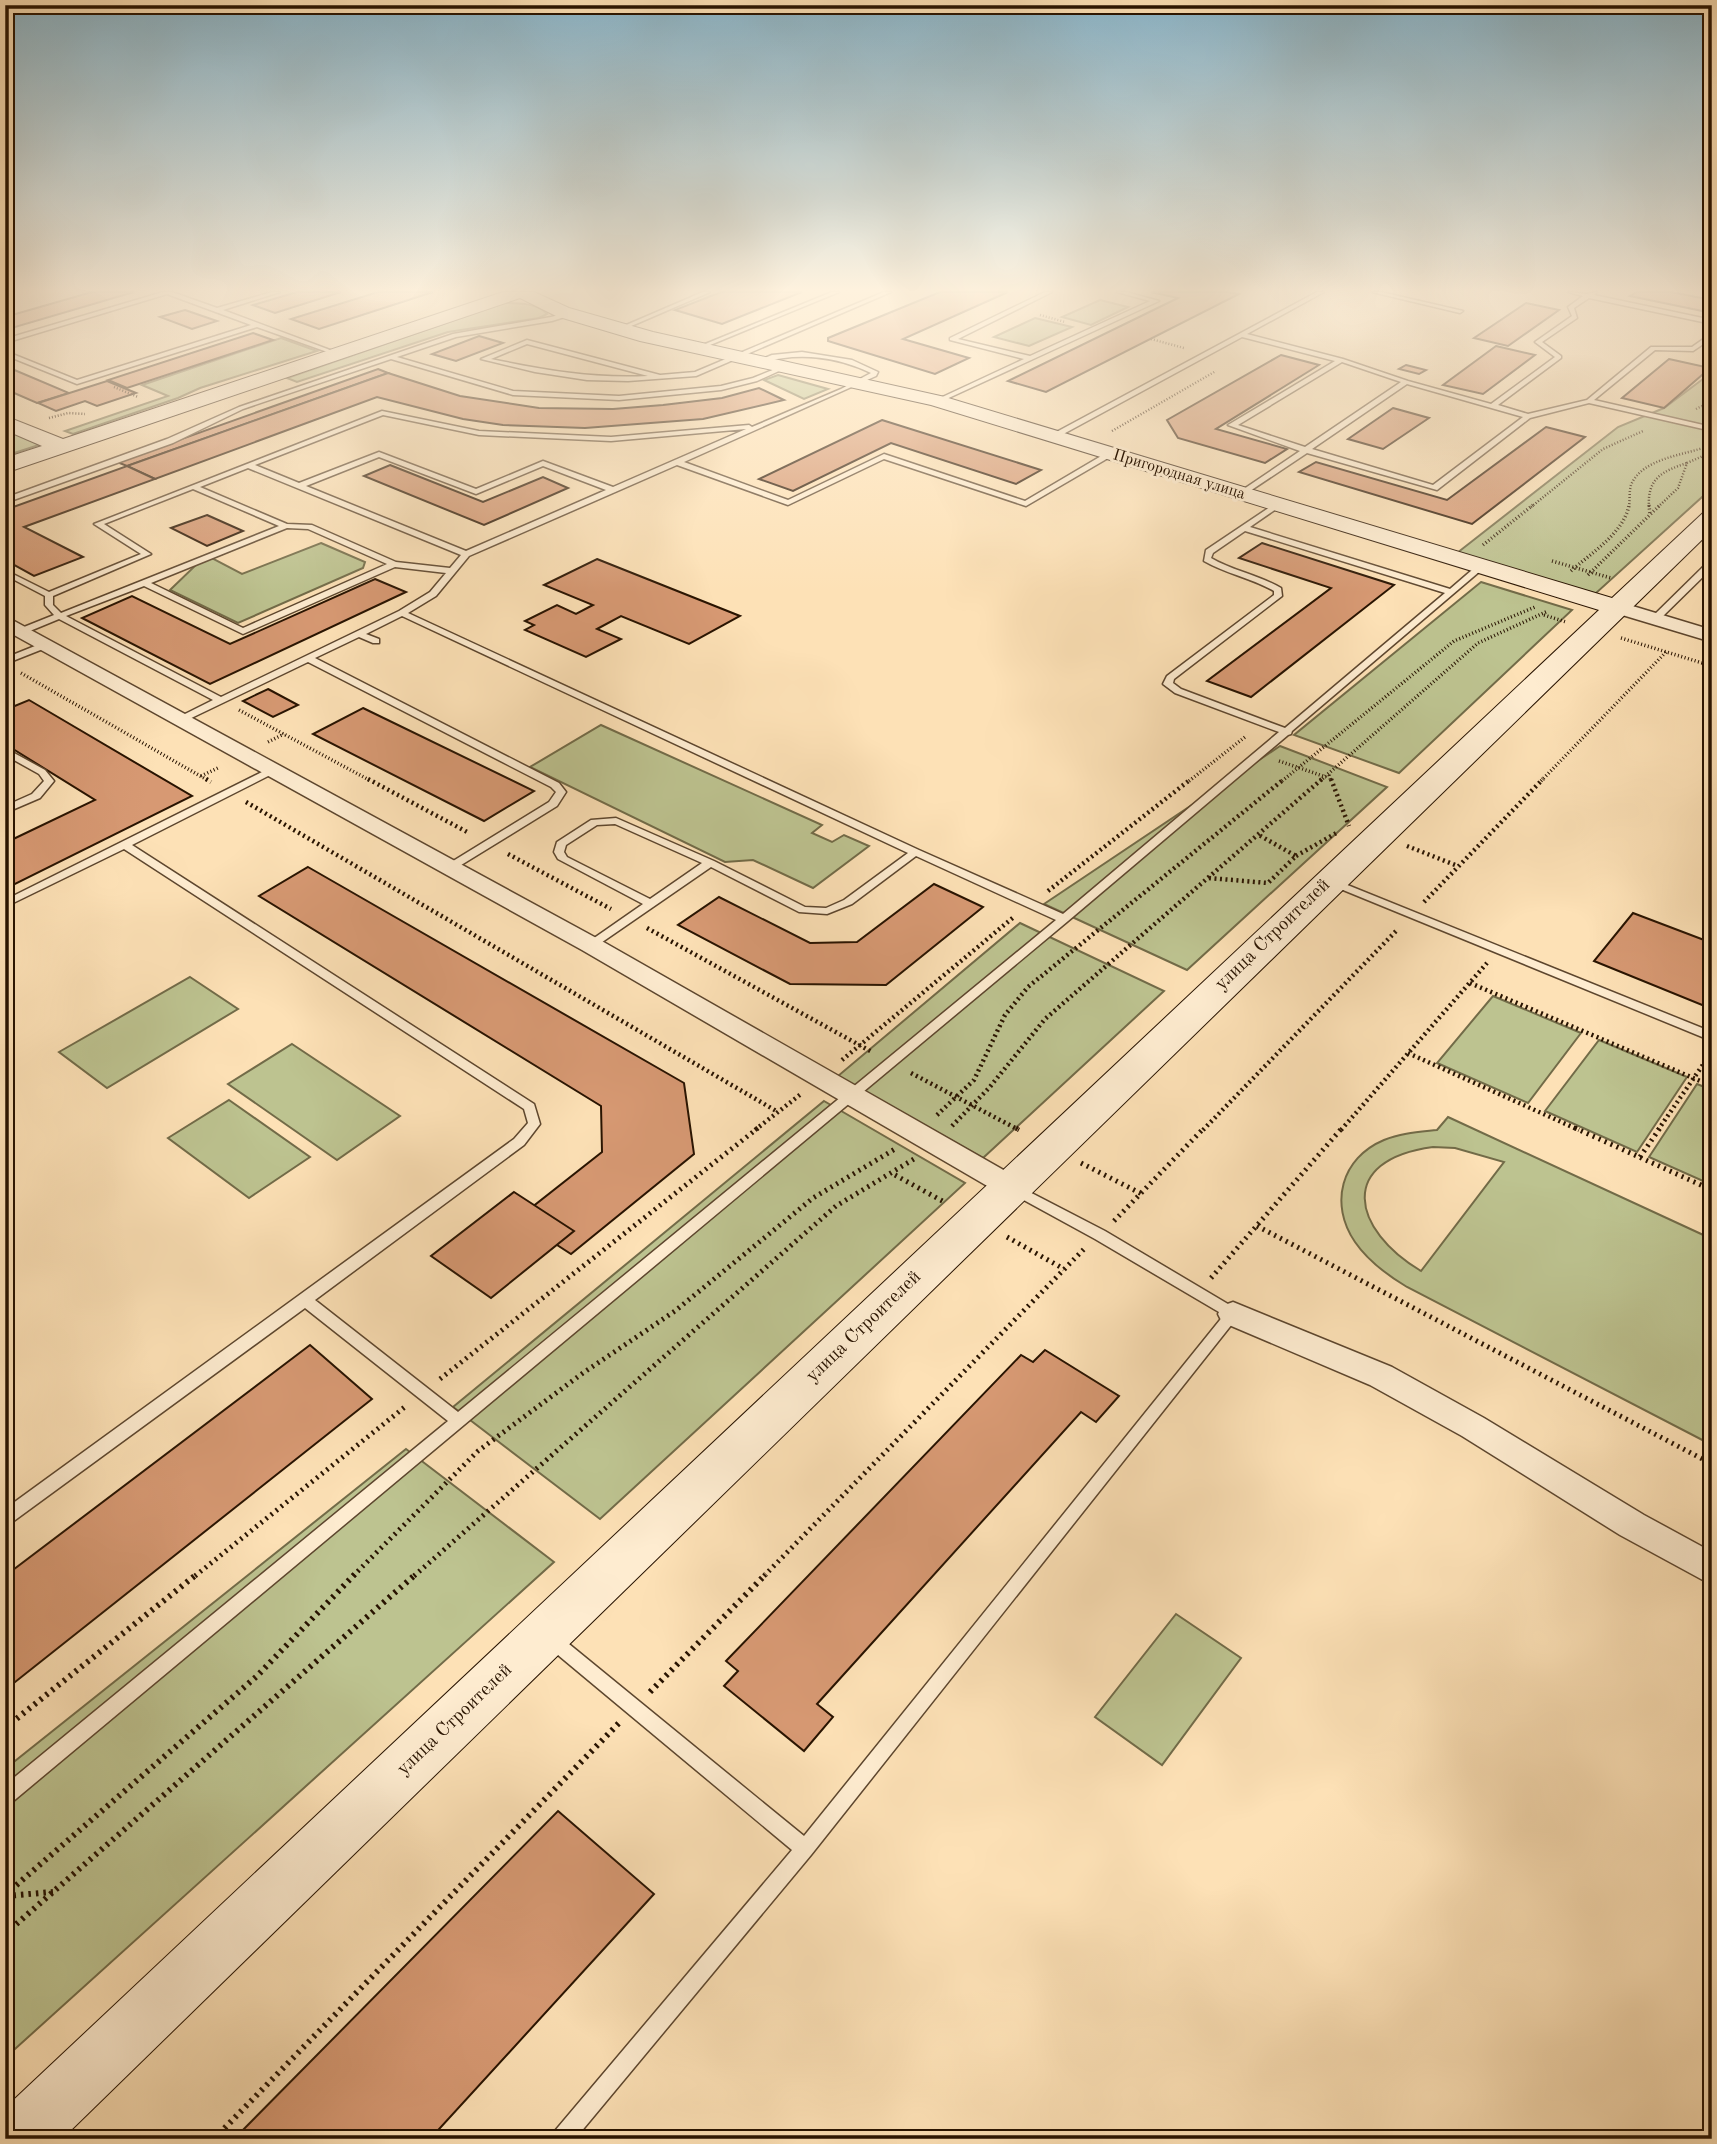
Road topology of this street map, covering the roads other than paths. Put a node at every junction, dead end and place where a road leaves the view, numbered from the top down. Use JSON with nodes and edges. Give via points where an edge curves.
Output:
{"nodes":[{"id":1,"x":220,"y":392,"type":"edge"},
{"id":2,"x":289,"y":392,"type":"edge"},
{"id":3,"x":510,"y":392,"type":"edge"},
{"id":4,"x":680,"y":392,"type":"edge"},
{"id":5,"x":838,"y":392,"type":"edge"},
{"id":6,"x":904,"y":392,"type":"edge"},
{"id":7,"x":957,"y":392,"type":"edge"},
{"id":8,"x":1134,"y":392,"type":"edge"},
{"id":9,"x":1287,"y":392,"type":"edge"},
{"id":10,"x":1391,"y":392,"type":"edge"},
{"id":11,"x":1444,"y":392,"type":"edge"},
{"id":12,"x":1512,"y":392,"type":"edge"},
{"id":13,"x":1600,"y":392,"type":"edge"},
{"id":14,"x":938,"y":401,"type":"junction"},
{"id":15,"x":1589,"y":401,"type":"junction"},
{"id":16,"x":1494,"y":405,"type":"junction"},
{"id":17,"x":1528,"y":416,"type":"junction"},
{"id":18,"x":5,"y":422,"type":"edge"},
{"id":19,"x":760,"y":426,"type":"junction"},
{"id":20,"x":1712,"y":429,"type":"edge"},
{"id":21,"x":1053,"y":436,"type":"junction"},
{"id":22,"x":170,"y":441,"type":"junction"},
{"id":23,"x":1110,"y":444,"type":"junction"},
{"id":24,"x":61,"y":446,"type":"junction"},
{"id":25,"x":180,"y":446,"type":"dead end"},
{"id":26,"x":1306,"y":450,"type":"junction"},
{"id":27,"x":677,"y":462,"type":"junction"},
{"id":28,"x":248,"y":465,"type":"junction"},
{"id":29,"x":5,"y":466,"type":"edge"},
{"id":30,"x":299,"y":486,"type":"junction"},
{"id":31,"x":196,"y":488,"type":"junction"},
{"id":32,"x":613,"y":490,"type":"junction"},
{"id":33,"x":1241,"y":495,"type":"junction"},
{"id":34,"x":5,"y":502,"type":"edge"},
{"id":35,"x":1276,"y":505,"type":"junction"},
{"id":36,"x":1712,"y":517,"type":"edge"},
{"id":37,"x":286,"y":526,"type":"junction"},
{"id":38,"x":1244,"y":528,"type":"junction"},
{"id":39,"x":466,"y":554,"type":"junction"},
{"id":40,"x":1712,"y":563,"type":"edge"},
{"id":41,"x":394,"y":564,"type":"junction"},
{"id":42,"x":1482,"y":566,"type":"junction"},
{"id":43,"x":453,"y":571,"type":"junction"},
{"id":44,"x":5,"y":572,"type":"edge"},
{"id":45,"x":145,"y":583,"type":"junction"},
{"id":46,"x":1452,"y":592,"type":"junction"},
{"id":47,"x":49,"y":595,"type":"junction"},
{"id":48,"x":1616,"y":607,"type":"junction"},
{"id":49,"x":402,"y":612,"type":"junction"},
{"id":50,"x":59,"y":616,"type":"junction"},
{"id":51,"x":1655,"y":619,"type":"junction"},
{"id":52,"x":14,"y":627,"type":"edge"},
{"id":53,"x":357,"y":634,"type":"junction"},
{"id":54,"x":1712,"y":636,"type":"edge"},
{"id":55,"x":376,"y":641,"type":"dead end"},
{"id":56,"x":45,"y":645,"type":"junction"},
{"id":57,"x":307,"y":658,"type":"junction"},
{"id":58,"x":5,"y":661,"type":"edge"},
{"id":59,"x":220,"y":700,"type":"junction"},
{"id":60,"x":180,"y":720,"type":"junction"},
{"id":61,"x":1288,"y":732,"type":"junction"},
{"id":62,"x":5,"y":751,"type":"edge"},
{"id":63,"x":271,"y":771,"type":"junction"},
{"id":64,"x":5,"y":810,"type":"edge"},
{"id":65,"x":124,"y":845,"type":"junction"},
{"id":66,"x":915,"y":852,"type":"junction"},
{"id":67,"x":710,"y":863,"type":"junction"},
{"id":68,"x":449,"y":867,"type":"junction"},
{"id":69,"x":1330,"y":881,"type":"junction"},
{"id":70,"x":5,"y":904,"type":"edge"},
{"id":71,"x":651,"y":904,"type":"junction"},
{"id":72,"x":1064,"y":919,"type":"junction"},
{"id":73,"x":591,"y":945,"type":"junction"},
{"id":74,"x":1712,"y":1037,"type":"edge"},
{"id":75,"x":851,"y":1094,"type":"junction"},
{"id":76,"x":1011,"y":1187,"type":"junction"},
{"id":77,"x":305,"y":1300,"type":"junction"},
{"id":78,"x":1233,"y":1314,"type":"junction"},
{"id":79,"x":457,"y":1420,"type":"junction"},
{"id":80,"x":5,"y":1518,"type":"edge"},
{"id":81,"x":1712,"y":1570,"type":"edge"},
{"id":82,"x":545,"y":1634,"type":"junction"},
{"id":83,"x":5,"y":1797,"type":"edge"},
{"id":84,"x":805,"y":1849,"type":"junction"},
{"id":85,"x":17,"y":2139,"type":"edge"},
{"id":86,"x":561,"y":2139,"type":"edge"}],
"edges":[{"from":1,"to":24,"type":"street"},
{"from":2,"to":22,"type":"lane","via":[[241,408]]},
{"from":3,"to":4,"type":"lane","via":[[619,398]]},
{"from":5,"to":19,"type":"lane"},
{"from":6,"to":14,"type":"street","name":"Пригородная улица"},
{"from":7,"to":14,"type":"lane"},
{"from":8,"to":21,"type":"lane"},
{"from":9,"to":26,"type":"lane","via":[[1232,425]]},
{"from":10,"to":26,"type":"lane"},
{"from":11,"to":16,"type":"lane"},
{"from":12,"to":16,"type":"lane"},
{"from":13,"to":15,"type":"lane"},
{"from":14,"to":21,"type":"street","name":"Пригородная улица"},
{"from":15,"to":17,"type":"lane"},
{"from":15,"to":20,"type":"lane"},
{"from":16,"to":17,"type":"lane"},
{"from":17,"to":26,"type":"lane","via":[[1434,488]]},
{"from":18,"to":24,"type":"street"},
{"from":19,"to":27,"type":"lane"},
{"from":19,"to":28,"type":"lane","via":[[611,439],[479,433],[382,413]]},
{"from":21,"to":23,"type":"street","name":"Пригородная улица"},
{"from":22,"to":25,"type":"lane"},
{"from":22,"to":34,"type":"lane"},
{"from":23,"to":27,"type":"lane","via":[[1026,504],[884,456],[788,503]]},
{"from":23,"to":33,"type":"street","name":"Пригородная улица"},
{"from":24,"to":29,"type":"street"},
{"from":26,"to":33,"type":"lane"},
{"from":27,"to":32,"type":"lane"},
{"from":28,"to":30,"type":"lane"},
{"from":28,"to":31,"type":"lane"},
{"from":30,"to":32,"type":"lane","via":[[379,454],[476,492],[543,463]]},
{"from":30,"to":39,"type":"lane"},
{"from":31,"to":37,"type":"lane"},
{"from":31,"to":47,"type":"lane","via":[[98,524],[147,554]]},
{"from":32,"to":39,"type":"lane"},
{"from":33,"to":35,"type":"street","name":"Пригородная улица"},
{"from":35,"to":38,"type":"lane"},
{"from":35,"to":42,"type":"street","name":"Пригородная улица"},
{"from":36,"to":48,"type":"street","name":"улица Строителей"},
{"from":37,"to":41,"type":"lane","via":[[309,527]]},
{"from":37,"to":45,"type":"lane"},
{"from":38,"to":46,"type":"lane"},
{"from":38,"to":61,"type":"lane","via":[[1209,552],[1207,559],[1269,583],[1278,596],[1168,684]]},
{"from":39,"to":43,"type":"lane"},
{"from":40,"to":51,"type":"lane"},
{"from":41,"to":43,"type":"lane"},
{"from":41,"to":45,"type":"lane","via":[[243,631]]},
{"from":42,"to":46,"type":"lane"},
{"from":42,"to":48,"type":"street","name":"Пригородная улица"},
{"from":43,"to":49,"type":"lane","via":[[433,594]]},
{"from":44,"to":47,"type":"lane"},
{"from":45,"to":50,"type":"lane"},
{"from":46,"to":61,"type":"lane"},
{"from":47,"to":50,"type":"lane","via":[[49,605]]},
{"from":48,"to":51,"type":"street","name":"Пригородная улица"},
{"from":48,"to":69,"type":"street","name":"улица Строителей"},
{"from":49,"to":53,"type":"lane"},
{"from":49,"to":66,"type":"lane"},
{"from":50,"to":52,"type":"lane"},
{"from":50,"to":59,"type":"lane"},
{"from":51,"to":54,"type":"street","name":"Пригородная улица"},
{"from":52,"to":56,"type":"street"},
{"from":53,"to":55,"type":"lane"},
{"from":53,"to":57,"type":"lane"},
{"from":56,"to":58,"type":"lane"},
{"from":56,"to":60,"type":"street"},
{"from":57,"to":59,"type":"lane"},
{"from":57,"to":68,"type":"lane","via":[[561,792],[553,804]]},
{"from":59,"to":60,"type":"lane"},
{"from":60,"to":63,"type":"street"},
{"from":61,"to":72,"type":"lane"},
{"from":62,"to":64,"type":"lane","via":[[50,780],[36,796]]},
{"from":63,"to":65,"type":"lane"},
{"from":63,"to":68,"type":"street"},
{"from":65,"to":70,"type":"lane"},
{"from":65,"to":77,"type":"lane","via":[[530,1107],[534,1124],[519,1142]]},
{"from":66,"to":67,"type":"lane","via":[[848,902],[827,911],[803,910]]},
{"from":66,"to":72,"type":"lane"},
{"from":67,"to":71,"type":"lane"},
{"from":67,"to":71,"type":"lane","via":[[616,821],[595,822],[561,844],[563,859]]},
{"from":68,"to":73,"type":"street"},
{"from":69,"to":74,"type":"lane"},
{"from":69,"to":76,"type":"street","name":"улица Строителей"},
{"from":71,"to":73,"type":"lane"},
{"from":72,"to":75,"type":"lane"},
{"from":73,"to":75,"type":"street"},
{"from":75,"to":76,"type":"street","via":[[920,1141]]},
{"from":75,"to":79,"type":"lane"},
{"from":76,"to":78,"type":"lane"},
{"from":76,"to":82,"type":"street","name":"улица Строителей"},
{"from":77,"to":79,"type":"lane"},
{"from":77,"to":80,"type":"lane"},
{"from":78,"to":81,"type":"street","via":[[1381,1376]]},
{"from":78,"to":84,"type":"lane"},
{"from":79,"to":83,"type":"lane"},
{"from":82,"to":84,"type":"lane"},
{"from":82,"to":85,"type":"street","name":"улица Строителей"},
{"from":84,"to":86,"type":"lane"}]}
